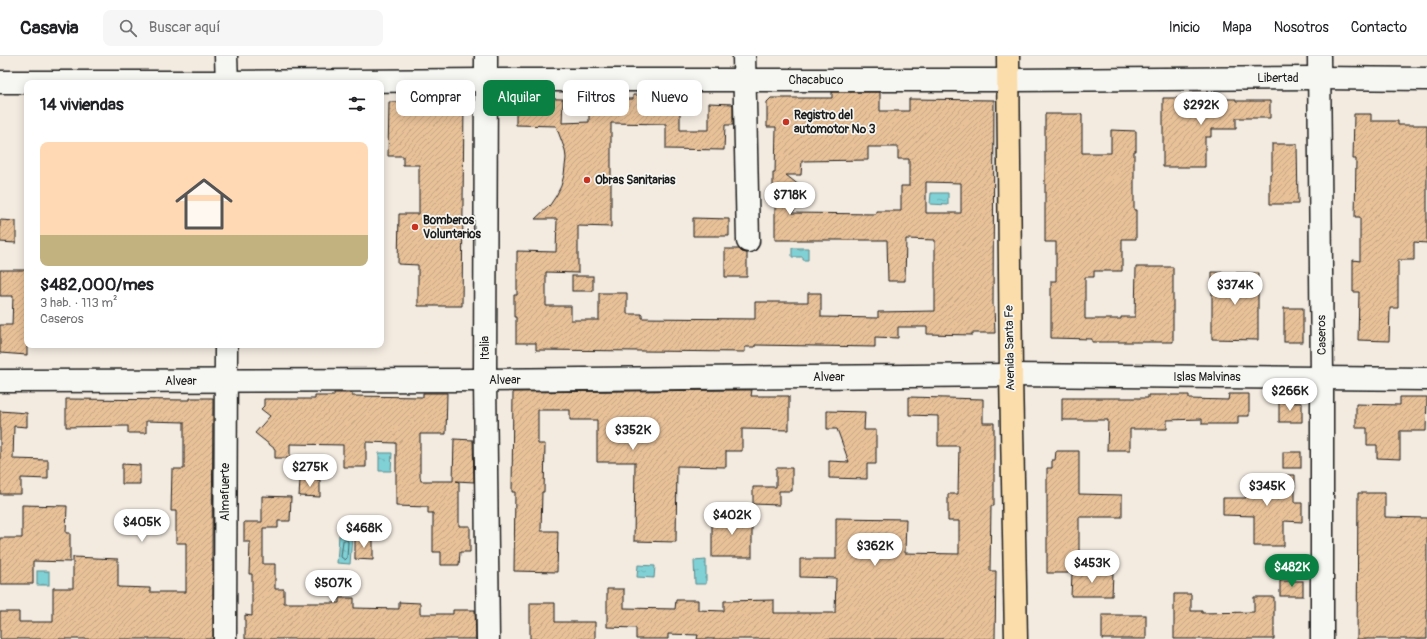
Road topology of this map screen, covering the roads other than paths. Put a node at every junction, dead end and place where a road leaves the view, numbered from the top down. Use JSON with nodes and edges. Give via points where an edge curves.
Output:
{"nodes":[{"id":1,"x":226,"y":56,"type":"edge"},
{"id":2,"x":486,"y":56,"type":"edge"},
{"id":3,"x":744,"y":56,"type":"edge"},
{"id":4,"x":1008,"y":56,"type":"edge"},
{"id":5,"x":1319,"y":56,"type":"edge"},
{"id":6,"x":1319,"y":78,"type":"junction"},
{"id":7,"x":1427,"y":79,"type":"edge"},
{"id":8,"x":226,"y":80,"type":"edge"},
{"id":9,"x":483,"y":80,"type":"edge"},
{"id":10,"x":486,"y":80,"type":"edge"},
{"id":11,"x":555,"y":80,"type":"edge"},
{"id":12,"x":744,"y":80,"type":"junction"},
{"id":13,"x":1008,"y":80,"type":"junction"},
{"id":14,"x":384,"y":81,"type":"edge"},
{"id":15,"x":0,"y":82,"type":"edge"},
{"id":16,"x":24,"y":82,"type":"edge"},
{"id":17,"x":486,"y":116,"type":"edge"},
{"id":18,"x":748,"y":240,"type":"dead end"},
{"id":19,"x":226,"y":348,"type":"edge"},
{"id":20,"x":1010,"y":375,"type":"junction"},
{"id":21,"x":1322,"y":377,"type":"junction"},
{"id":22,"x":1427,"y":379,"type":"edge"},
{"id":23,"x":226,"y":380,"type":"junction"},
{"id":24,"x":485,"y":380,"type":"junction"},
{"id":25,"x":0,"y":381,"type":"edge"},
{"id":26,"x":225,"y":639,"type":"edge"},
{"id":27,"x":488,"y":639,"type":"edge"},
{"id":28,"x":1016,"y":639,"type":"edge"},
{"id":29,"x":1322,"y":639,"type":"edge"}],
"edges":[{"from":1,"to":8,"type":"street"},
{"from":2,"to":10,"type":"street","name":"Italia"},
{"from":3,"to":12,"type":"street"},
{"from":4,"to":13,"type":"main road","name":"Avenida Santa Fe"},
{"from":5,"to":6,"type":"street","name":"Caseros"},
{"from":6,"to":7,"type":"street","name":"Libertad"},
{"from":6,"to":13,"type":"street","name":"Libertad"},
{"from":6,"to":21,"type":"street","name":"Caseros"},
{"from":9,"to":14,"type":"street","name":"Chacabuco"},
{"from":11,"to":12,"type":"street","name":"Chacabuco"},
{"from":12,"to":13,"type":"street","name":"Chacabuco"},
{"from":12,"to":18,"type":"street"},
{"from":13,"to":20,"type":"main road","name":"Avenida Santa Fe"},
{"from":15,"to":16,"type":"street","name":"Chacabuco"},
{"from":17,"to":24,"type":"street","name":"Italia"},
{"from":19,"to":23,"type":"street","name":"Almafuerte"},
{"from":20,"to":21,"type":"street","name":"Islas Malvinas"},
{"from":20,"to":24,"type":"street","name":"Alvear"},
{"from":20,"to":28,"type":"main road","name":"Avenida Santa Fe"},
{"from":21,"to":22,"type":"street","name":"Islas Malvinas"},
{"from":21,"to":29,"type":"street","name":"Caseros"},
{"from":23,"to":24,"type":"street","name":"Alvear"},
{"from":23,"to":25,"type":"street","name":"Alvear"},
{"from":23,"to":26,"type":"street","name":"Almafuerte"},
{"from":24,"to":27,"type":"street","name":"Italia"}]}
